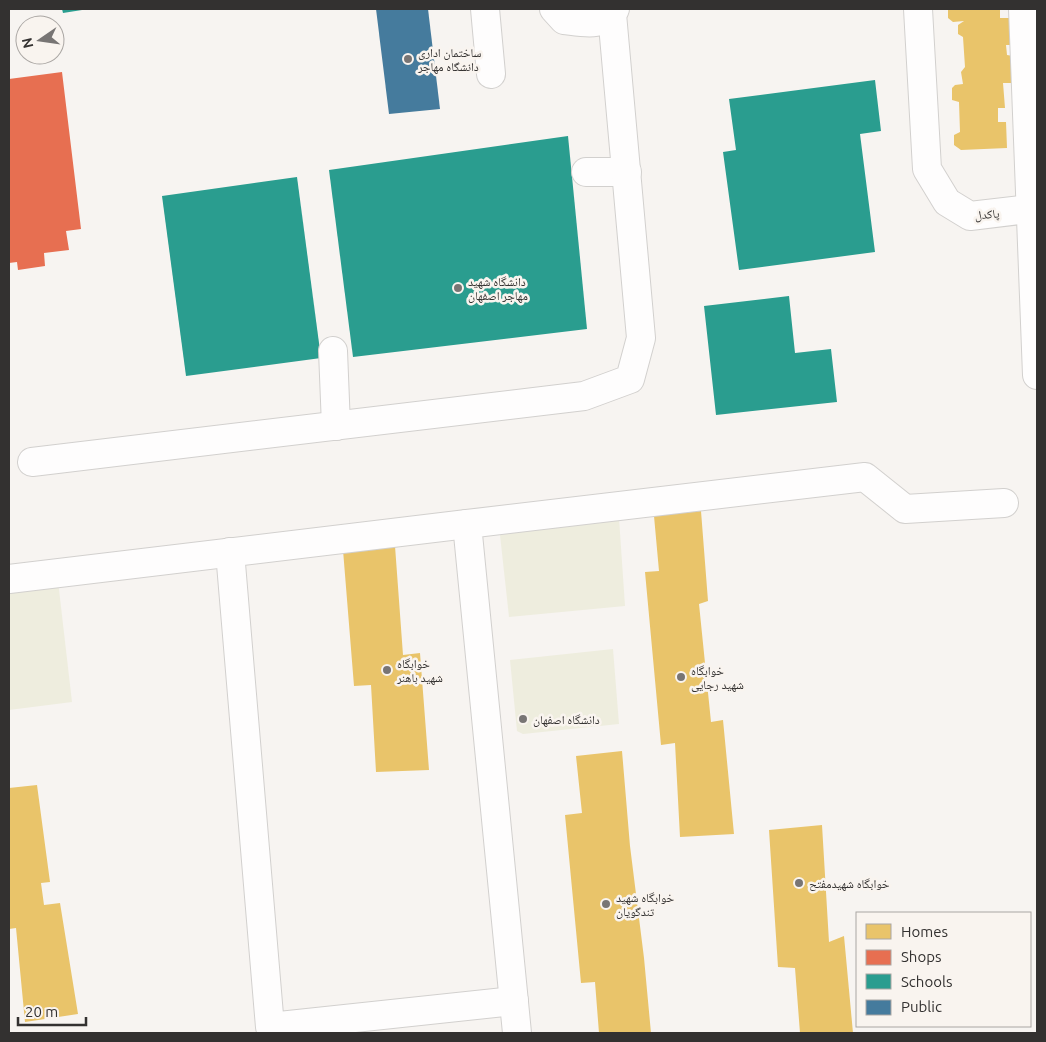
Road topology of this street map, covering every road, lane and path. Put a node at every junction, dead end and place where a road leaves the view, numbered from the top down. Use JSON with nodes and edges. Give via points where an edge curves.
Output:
{"nodes":[{"id":1,"x":485,"y":9,"type":"edge"},
{"id":2,"x":554,"y":9,"type":"edge"},
{"id":3,"x":918,"y":9,"type":"edge"},
{"id":4,"x":1023,"y":9,"type":"edge"},
{"id":5,"x":614,"y":11,"type":"edge"},
{"id":6,"x":491,"y":74,"type":"dead end"},
{"id":7,"x":586,"y":172,"type":"dead end"},
{"id":8,"x":626,"y":172,"type":"junction"},
{"id":9,"x":1034,"y":209,"type":"edge"},
{"id":10,"x":333,"y":351,"type":"dead end"},
{"id":11,"x":1037,"y":375,"type":"edge"},
{"id":12,"x":336,"y":426,"type":"junction"},
{"id":13,"x":32,"y":462,"type":"dead end"},
{"id":14,"x":1004,"y":503,"type":"dead end"},
{"id":15,"x":467,"y":524,"type":"junction"},
{"id":16,"x":230,"y":552,"type":"junction"},
{"id":17,"x":9,"y":579,"type":"edge"},
{"id":18,"x":514,"y":1001,"type":"junction"},
{"id":19,"x":517,"y":1033,"type":"edge"}],
"edges":[{"from":1,"to":6,"type":"street"},
{"from":2,"to":5,"type":"street","via":[[564,20],[593,24]]},
{"from":3,"to":9,"type":"street","name":"پاکدل","via":[[927,169],[947,202],[970,216]]},
{"from":4,"to":9,"type":"street"},
{"from":5,"to":8,"type":"street"},
{"from":7,"to":8,"type":"street"},
{"from":8,"to":12,"type":"street","via":[[641,338],[630,379],[584,396]]},
{"from":9,"to":11,"type":"street"},
{"from":10,"to":12,"type":"street"},
{"from":12,"to":13,"type":"street"},
{"from":14,"to":15,"type":"street","via":[[906,509],[865,477]]},
{"from":15,"to":16,"type":"street"},
{"from":15,"to":18,"type":"street"},
{"from":16,"to":17,"type":"street"},
{"from":16,"to":18,"type":"street","via":[[270,1026]]},
{"from":18,"to":19,"type":"street"}]}
